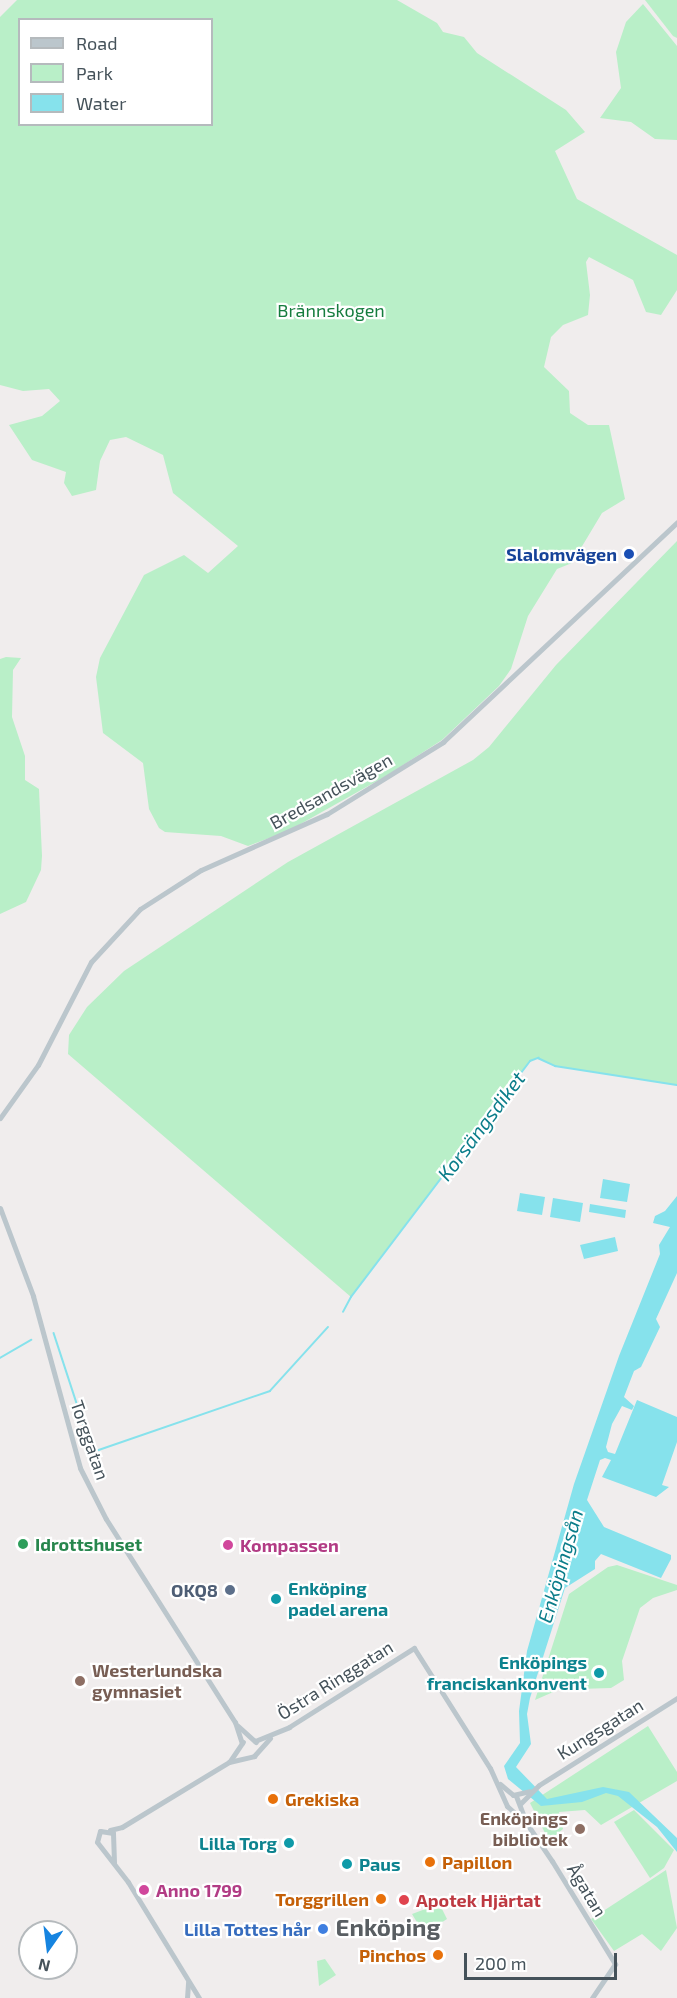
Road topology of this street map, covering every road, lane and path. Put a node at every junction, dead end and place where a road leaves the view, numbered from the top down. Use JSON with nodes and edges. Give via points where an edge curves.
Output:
{"nodes":[{"id":1,"x":677,"y":522,"type":"edge"},
{"id":2,"x":0,"y":1118,"type":"edge"},
{"id":3,"x":0,"y":1208,"type":"edge"},
{"id":4,"x":414,"y":1648,"type":"joint"},
{"id":5,"x":677,"y":1698,"type":"edge"},
{"id":6,"x":235,"y":1722,"type":"junction"},
{"id":7,"x":272,"y":1736,"type":"junction"},
{"id":8,"x":253,"y":1740,"type":"junction"},
{"id":9,"x":241,"y":1745,"type":"junction"},
{"id":10,"x":259,"y":1749,"type":"junction"},
{"id":11,"x":246,"y":1756,"type":"junction"},
{"id":12,"x":229,"y":1762,"type":"junction"},
{"id":13,"x":499,"y":1783,"type":"junction"},
{"id":14,"x":519,"y":1795,"type":"junction"},
{"id":15,"x":507,"y":1800,"type":"junction"},
{"id":16,"x":521,"y":1804,"type":"junction"},
{"id":17,"x":513,"y":1810,"type":"junction"},
{"id":18,"x":526,"y":1824,"type":"junction"},
{"id":19,"x":122,"y":1827,"type":"junction"},
{"id":20,"x":110,"y":1830,"type":"junction"},
{"id":21,"x":113,"y":1842,"type":"junction"},
{"id":22,"x":102,"y":1847,"type":"junction"},
{"id":23,"x":114,"y":1862,"type":"junction"},
{"id":24,"x":187,"y":1977,"type":"junction"},
{"id":25,"x":187,"y":1998,"type":"edge"},
{"id":26,"x":199,"y":1998,"type":"edge"},
{"id":27,"x":592,"y":1998,"type":"edge"}],
"edges":[{"from":1,"to":2,"type":"street","name":"Bredsandsvägen","via":[[443,742],[327,814],[201,870],[140,909],[91,962],[38,1065]]},
{"from":3,"to":6,"type":"street","name":"Torggatan","via":[[33,1296],[80,1468],[106,1519]]},
{"from":4,"to":7,"type":"street","name":"Östra Ringgatan"},
{"from":4,"to":13,"type":"street","name":"Ågatan"},
{"from":5,"to":14,"type":"street","name":"Kungsgatan"},
{"from":6,"to":8,"type":"street","name":"Torggatan"},
{"from":6,"to":9,"type":"street","name":"Torggatan"},
{"from":7,"to":8,"type":"street","name":"Östra Ringgatan"},
{"from":7,"to":10,"type":"street","name":"Östra Ringgatan"},
{"from":8,"to":9,"type":"street","name":"Östra Ringgatan"},
{"from":8,"to":10,"type":"street","name":"Torggatan"},
{"from":9,"to":11,"type":"street","name":"Torggatan"},
{"from":9,"to":12,"type":"street"},
{"from":10,"to":11,"type":"street","name":"Östra Ringgatan","via":[[254,1756]]},
{"from":11,"to":12,"type":"street"},
{"from":12,"to":19,"type":"street"},
{"from":13,"to":14,"type":"street","name":"Ågatan"},
{"from":13,"to":15,"type":"street","name":"Ågatan"},
{"from":14,"to":15,"type":"street"},
{"from":14,"to":16,"type":"street","name":"Ågatan"},
{"from":15,"to":17,"type":"street","name":"Ågatan"},
{"from":16,"to":17,"type":"street"},
{"from":16,"to":18,"type":"street","name":"Ågatan"},
{"from":17,"to":18,"type":"street","name":"Ågatan"},
{"from":18,"to":27,"type":"street","name":"Ågatan","via":[[615,1964]]},
{"from":19,"to":20,"type":"street"},
{"from":19,"to":21,"type":"street"},
{"from":20,"to":21,"type":"street"},
{"from":20,"to":22,"type":"street","via":[[96,1835]]},
{"from":21,"to":22,"type":"street"},
{"from":21,"to":23,"type":"street"},
{"from":22,"to":23,"type":"street"},
{"from":23,"to":24,"type":"street"},
{"from":24,"to":25,"type":"street"},
{"from":24,"to":26,"type":"street"}]}
